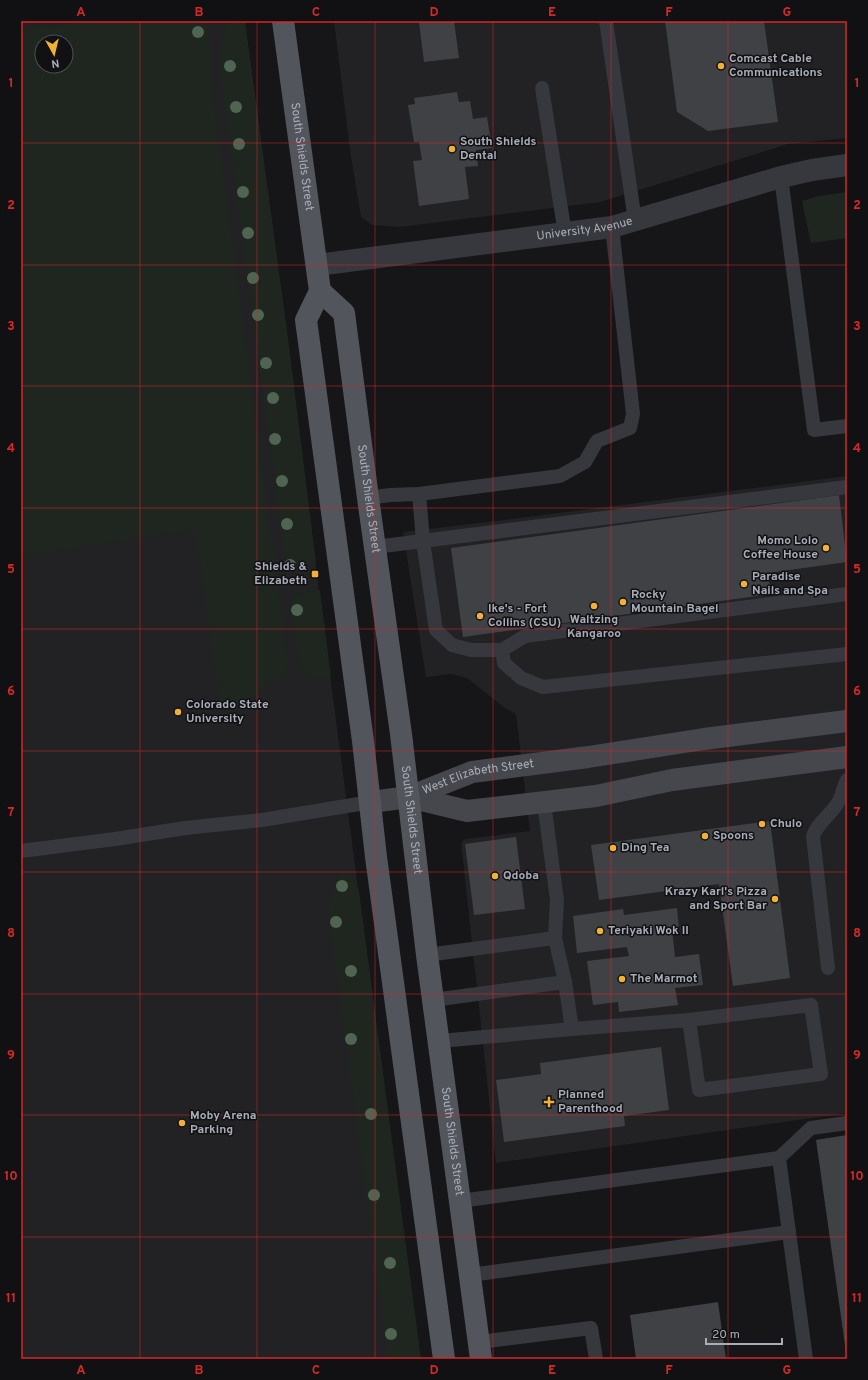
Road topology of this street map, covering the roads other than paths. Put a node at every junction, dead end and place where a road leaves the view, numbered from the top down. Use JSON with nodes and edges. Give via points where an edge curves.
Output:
{"nodes":[{"id":1,"x":283,"y":21,"type":"edge"},
{"id":2,"x":606,"y":21,"type":"edge"},
{"id":3,"x":542,"y":88,"type":"dead end"},
{"id":4,"x":847,"y":166,"type":"edge"},
{"id":5,"x":781,"y":177,"type":"junction"},
{"id":6,"x":635,"y":221,"type":"junction"},
{"id":7,"x":612,"y":227,"type":"junction"},
{"id":8,"x":565,"y":234,"type":"junction"},
{"id":9,"x":317,"y":265,"type":"junction"},
{"id":10,"x":320,"y":291,"type":"junction"},
{"id":11,"x":847,"y":426,"type":"edge"},
{"id":12,"x":847,"y":487,"type":"edge"},
{"id":13,"x":419,"y":494,"type":"junction"},
{"id":14,"x":368,"y":498,"type":"junction"},
{"id":15,"x":423,"y":541,"type":"junction"},
{"id":16,"x":375,"y":547,"type":"junction"},
{"id":17,"x":847,"y":594,"type":"edge"},
{"id":18,"x":502,"y":650,"type":"junction"},
{"id":19,"x":847,"y":654,"type":"edge"},
{"id":20,"x":847,"y":721,"type":"edge"},
{"id":21,"x":847,"y":757,"type":"edge"},
{"id":22,"x":847,"y":780,"type":"edge"},
{"id":23,"x":409,"y":797,"type":"junction"},
{"id":24,"x":371,"y":802,"type":"junction"},
{"id":25,"x":544,"y":803,"type":"junction"},
{"id":26,"x":21,"y":851,"type":"edge"},
{"id":27,"x":555,"y":938,"type":"junction"},
{"id":28,"x":427,"y":955,"type":"junction"},
{"id":29,"x":828,"y":968,"type":"dead end"},
{"id":30,"x":565,"y":982,"type":"junction"},
{"id":31,"x":433,"y":1000,"type":"junction"},
{"id":32,"x":689,"y":1020,"type":"junction"},
{"id":33,"x":572,"y":1029,"type":"junction"},
{"id":34,"x":440,"y":1041,"type":"junction"},
{"id":35,"x":847,"y":1123,"type":"edge"},
{"id":36,"x":779,"y":1158,"type":"junction"},
{"id":37,"x":460,"y":1201,"type":"junction"},
{"id":38,"x":789,"y":1232,"type":"junction"},
{"id":39,"x":470,"y":1275,"type":"junction"},
{"id":40,"x":480,"y":1350,"type":"edge"},
{"id":41,"x":444,"y":1359,"type":"edge"},
{"id":42,"x":596,"y":1359,"type":"edge"},
{"id":43,"x":806,"y":1359,"type":"edge"}],
"edges":[{"from":1,"to":9,"type":"main road","name":"South Shields Street"},
{"from":2,"to":6,"type":"lane"},
{"from":3,"to":8,"type":"lane"},
{"from":4,"to":5,"type":"street","name":"University Avenue"},
{"from":5,"to":6,"type":"street","name":"University Avenue"},
{"from":5,"to":11,"type":"lane","via":[[814,430]]},
{"from":6,"to":7,"type":"street","name":"University Avenue"},
{"from":7,"to":8,"type":"street","name":"University Avenue"},
{"from":7,"to":13,"type":"lane","via":[[633,414],[630,428],[597,441],[586,462],[560,476]]},
{"from":8,"to":9,"type":"street","name":"University Avenue"},
{"from":9,"to":10,"type":"main road","name":"South Shields Street"},
{"from":10,"to":14,"type":"main road","name":"South Shields Street","via":[[344,313]]},
{"from":10,"to":24,"type":"main road","via":[[306,320]]},
{"from":12,"to":15,"type":"lane"},
{"from":13,"to":14,"type":"lane"},
{"from":13,"to":15,"type":"lane"},
{"from":14,"to":16,"type":"main road","name":"South Shields Street"},
{"from":15,"to":16,"type":"lane"},
{"from":15,"to":18,"type":"lane","via":[[436,630],[452,646],[471,650]]},
{"from":16,"to":23,"type":"main road","name":"South Shields Street"},
{"from":17,"to":18,"type":"lane","via":[[525,636]]},
{"from":18,"to":19,"type":"lane","via":[[504,663],[521,678],[543,687]]},
{"from":20,"to":23,"type":"main road","name":"West Elizabeth Street","via":[[472,772]]},
{"from":21,"to":25,"type":"main road","name":"West Elizabeth Street","via":[[672,780],[596,796]]},
{"from":22,"to":29,"type":"lane","via":[[840,800],[813,836]]},
{"from":23,"to":24,"type":"main road"},
{"from":23,"to":25,"type":"main road","name":"West Elizabeth Street","via":[[467,811]]},
{"from":23,"to":28,"type":"main road","name":"South Shields Street"},
{"from":24,"to":26,"type":"lane","via":[[262,820]]},
{"from":24,"to":41,"type":"main road","via":[[377,864]]},
{"from":25,"to":27,"type":"lane","via":[[557,900]]},
{"from":27,"to":28,"type":"lane"},
{"from":27,"to":30,"type":"lane"},
{"from":28,"to":31,"type":"main road","name":"South Shields Street"},
{"from":30,"to":31,"type":"lane"},
{"from":30,"to":33,"type":"lane"},
{"from":31,"to":34,"type":"main road","name":"South Shields Street"},
{"from":32,"to":32,"type":"lane","via":[[811,1005],[821,1074],[698,1090]]},
{"from":32,"to":33,"type":"lane"},
{"from":33,"to":34,"type":"lane"},
{"from":34,"to":37,"type":"main road","name":"South Shields Street"},
{"from":35,"to":36,"type":"lane","via":[[811,1128]]},
{"from":36,"to":37,"type":"lane"},
{"from":36,"to":38,"type":"lane"},
{"from":37,"to":39,"type":"main road","name":"South Shields Street"},
{"from":38,"to":39,"type":"lane"},
{"from":38,"to":43,"type":"lane"},
{"from":39,"to":40,"type":"main road","name":"South Shields Street"},
{"from":40,"to":42,"type":"lane","via":[[591,1328]]}]}
